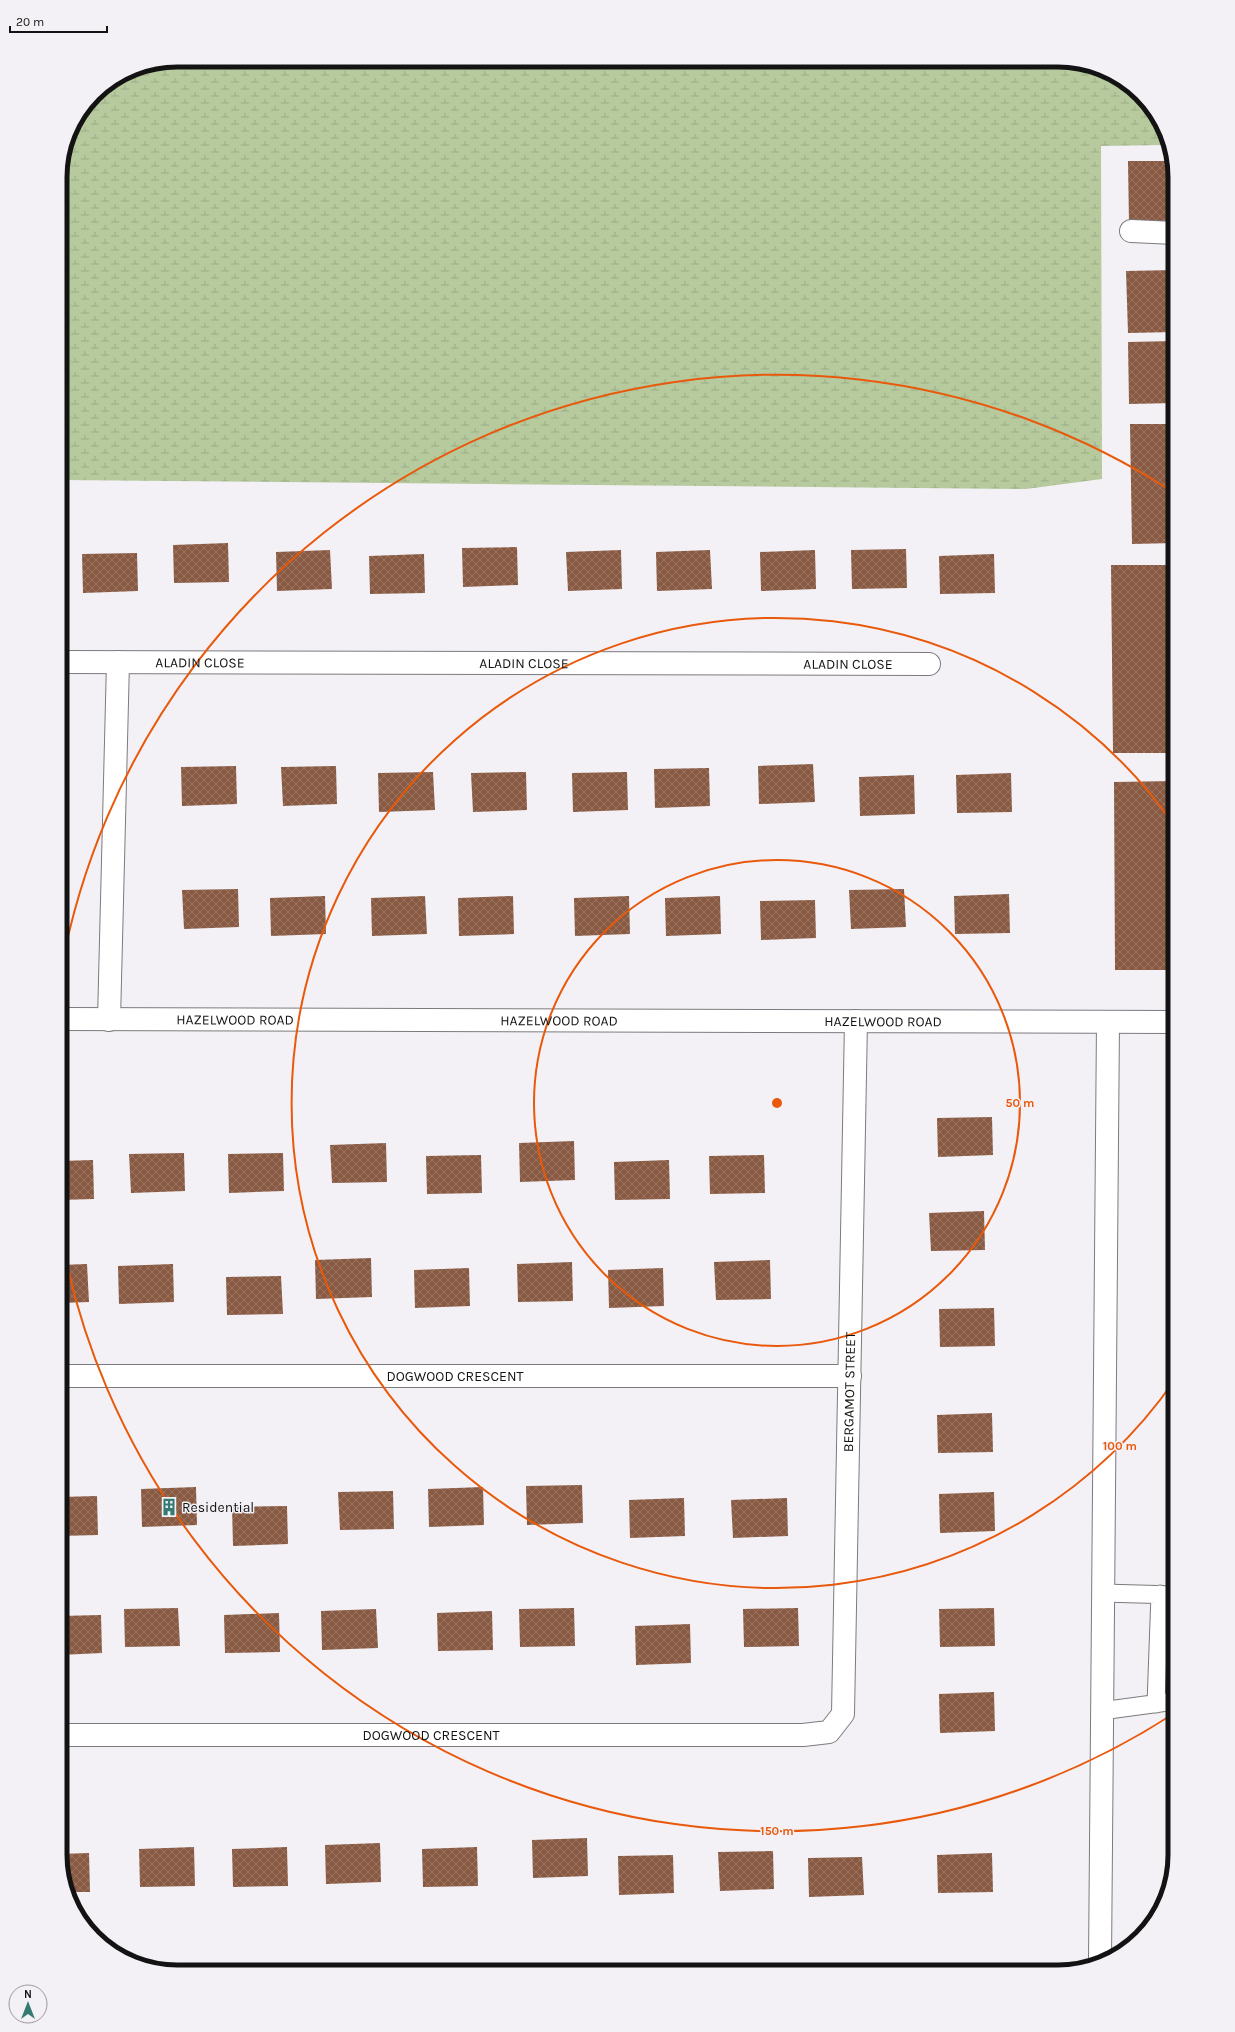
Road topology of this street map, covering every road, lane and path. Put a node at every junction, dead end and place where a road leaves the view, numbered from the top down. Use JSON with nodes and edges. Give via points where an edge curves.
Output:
{"nodes":[{"id":1,"x":1131,"y":231,"type":"dead end"},
{"id":2,"x":1168,"y":233,"type":"edge"},
{"id":3,"x":67,"y":662,"type":"edge"},
{"id":4,"x":118,"y":662,"type":"junction"},
{"id":5,"x":930,"y":664,"type":"dead end"},
{"id":6,"x":67,"y":1020,"type":"edge"},
{"id":7,"x":109,"y":1020,"type":"junction"},
{"id":8,"x":856,"y":1021,"type":"junction"},
{"id":9,"x":1108,"y":1022,"type":"junction"},
{"id":10,"x":1168,"y":1022,"type":"edge"},
{"id":11,"x":67,"y":1376,"type":"edge"},
{"id":12,"x":850,"y":1376,"type":"junction"},
{"id":13,"x":1102,"y":1593,"type":"junction"},
{"id":14,"x":1168,"y":1594,"type":"edge"},
{"id":15,"x":1168,"y":1702,"type":"edge"},
{"id":16,"x":1156,"y":1704,"type":"junction"},
{"id":17,"x":1101,"y":1711,"type":"junction"},
{"id":18,"x":67,"y":1735,"type":"edge"},
{"id":19,"x":803,"y":1735,"type":"joint"},
{"id":20,"x":1100,"y":1957,"type":"edge"}],
"edges":[{"from":1,"to":2,"type":"street"},
{"from":3,"to":4,"type":"street","name":"ALADIN CLOSE"},
{"from":4,"to":5,"type":"street","name":"ALADIN CLOSE"},
{"from":4,"to":7,"type":"street"},
{"from":6,"to":7,"type":"street","name":"HAZELWOOD ROAD"},
{"from":7,"to":8,"type":"street","name":"HAZELWOOD ROAD"},
{"from":8,"to":9,"type":"street","name":"HAZELWOOD ROAD"},
{"from":8,"to":12,"type":"street","name":"BERGAMOT STREET"},
{"from":9,"to":10,"type":"street","name":"HAZELWOOD ROAD"},
{"from":9,"to":13,"type":"street"},
{"from":11,"to":12,"type":"street","name":"DOGWOOD CRESCENT"},
{"from":12,"to":19,"type":"street","name":"BERGAMOT STREET","via":[[842,1714],[829,1732]]},
{"from":13,"to":14,"type":"lane"},
{"from":13,"to":17,"type":"street"},
{"from":14,"to":16,"type":"lane"},
{"from":15,"to":16,"type":"lane"},
{"from":16,"to":17,"type":"lane"},
{"from":17,"to":20,"type":"street"},
{"from":18,"to":19,"type":"street","name":"DOGWOOD CRESCENT"}]}
